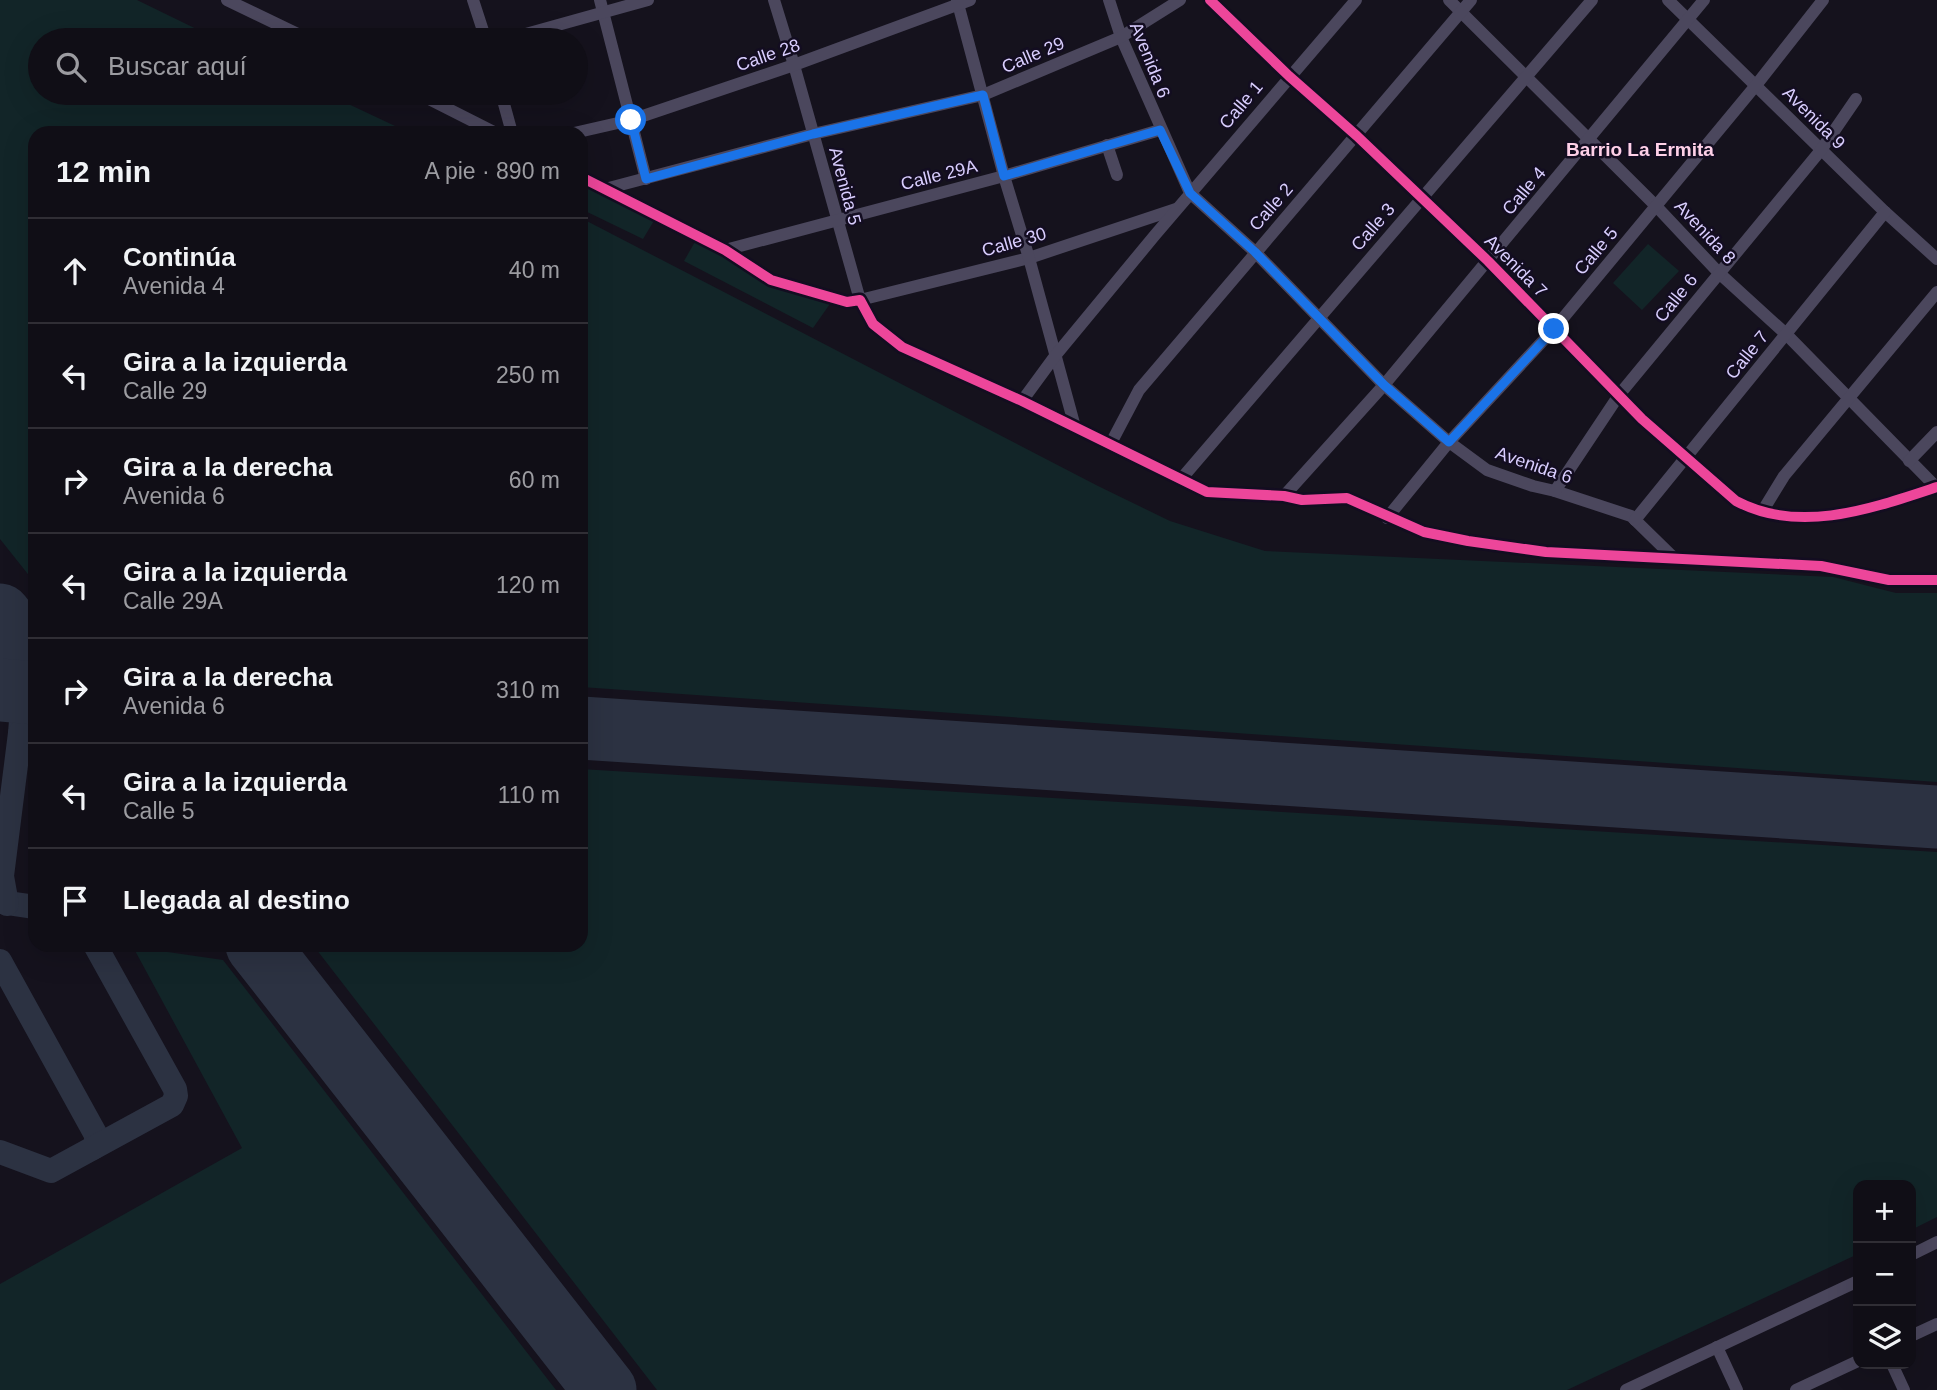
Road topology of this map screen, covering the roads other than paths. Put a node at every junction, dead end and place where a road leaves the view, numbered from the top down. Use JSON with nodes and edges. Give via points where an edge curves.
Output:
{"nodes":[{"id":1,"x":473,"y":0,"type":"edge"},
{"id":2,"x":648,"y":0,"type":"edge"},
{"id":3,"x":774,"y":0,"type":"edge"},
{"id":4,"x":1109,"y":0,"type":"edge"},
{"id":5,"x":1180,"y":0,"type":"edge"},
{"id":6,"x":1210,"y":0,"type":"edge"},
{"id":7,"x":1356,"y":0,"type":"edge"},
{"id":8,"x":1449,"y":0,"type":"edge"},
{"id":9,"x":1471,"y":0,"type":"edge"},
{"id":10,"x":1592,"y":0,"type":"edge"},
{"id":11,"x":1668,"y":0,"type":"edge"},
{"id":12,"x":1704,"y":0,"type":"edge"},
{"id":13,"x":1823,"y":0,"type":"edge"},
{"id":14,"x":237,"y":1,"type":"edge"},
{"id":15,"x":962,"y":1,"type":"edge"},
{"id":16,"x":601,"y":6,"type":"edge"},
{"id":17,"x":1461,"y":12,"type":"junction"},
{"id":18,"x":1687,"y":20,"type":"junction"},
{"id":19,"x":288,"y":28,"type":"edge"},
{"id":20,"x":482,"y":28,"type":"edge"},
{"id":21,"x":538,"y":28,"type":"edge"},
{"id":22,"x":1121,"y":37,"type":"junction"},
{"id":23,"x":794,"y":65,"type":"junction"},
{"id":24,"x":1289,"y":76,"type":"junction"},
{"id":25,"x":1525,"y":76,"type":"junction"},
{"id":26,"x":1757,"y":85,"type":"junction"},
{"id":27,"x":983,"y":95,"type":"junction"},
{"id":28,"x":1856,"y":99,"type":"dead end"},
{"id":29,"x":441,"y":105,"type":"edge"},
{"id":30,"x":504,"y":105,"type":"edge"},
{"id":31,"x":631,"y":120,"type":"junction"},
{"id":32,"x":482,"y":126,"type":"edge"},
{"id":33,"x":510,"y":126,"type":"edge"},
{"id":34,"x":588,"y":130,"type":"edge"},
{"id":35,"x":1160,"y":130,"type":"junction"},
{"id":36,"x":813,"y":134,"type":"junction"},
{"id":37,"x":1357,"y":136,"type":"junction"},
{"id":38,"x":1589,"y":139,"type":"junction"},
{"id":39,"x":1107,"y":145,"type":"junction"},
{"id":40,"x":1821,"y":150,"type":"junction"},
{"id":41,"x":1004,"y":176,"type":"junction"},
{"id":42,"x":1117,"y":176,"type":"dead end"},
{"id":43,"x":646,"y":179,"type":"junction"},
{"id":44,"x":588,"y":180,"type":"edge"},
{"id":45,"x":605,"y":189,"type":"junction"},
{"id":46,"x":1190,"y":193,"type":"junction"},
{"id":47,"x":1421,"y":198,"type":"junction"},
{"id":48,"x":1656,"y":206,"type":"junction"},
{"id":49,"x":1176,"y":209,"type":"junction"},
{"id":50,"x":1885,"y":212,"type":"junction"},
{"id":51,"x":835,"y":219,"type":"junction"},
{"id":52,"x":1145,"y":219,"type":"junction"},
{"id":53,"x":1155,"y":235,"type":"junction"},
{"id":54,"x":725,"y":250,"type":"junction"},
{"id":55,"x":1255,"y":252,"type":"junction"},
{"id":56,"x":1029,"y":258,"type":"junction"},
{"id":57,"x":1937,"y":260,"type":"edge"},
{"id":58,"x":1488,"y":261,"type":"junction"},
{"id":59,"x":1718,"y":274,"type":"junction"},
{"id":60,"x":1937,"y":292,"type":"edge"},
{"id":61,"x":860,"y":300,"type":"junction"},
{"id":62,"x":1318,"y":317,"type":"junction"},
{"id":63,"x":1554,"y":329,"type":"junction"},
{"id":64,"x":1786,"y":334,"type":"junction"},
{"id":65,"x":1055,"y":356,"type":"junction"},
{"id":66,"x":1384,"y":385,"type":"junction"},
{"id":67,"x":1619,"y":396,"type":"junction"},
{"id":68,"x":1849,"y":397,"type":"junction"},
{"id":69,"x":1022,"y":401,"type":"junction"},
{"id":70,"x":1076,"y":426,"type":"junction"},
{"id":71,"x":1937,"y":432,"type":"edge"},
{"id":72,"x":1449,"y":442,"type":"junction"},
{"id":73,"x":1110,"y":445,"type":"junction"},
{"id":74,"x":1686,"y":457,"type":"junction"},
{"id":75,"x":1909,"y":461,"type":"junction"},
{"id":76,"x":1182,"y":478,"type":"junction"},
{"id":77,"x":1937,"y":487,"type":"edge"},
{"id":78,"x":1555,"y":491,"type":"junction"},
{"id":79,"x":1284,"y":496,"type":"junction"},
{"id":80,"x":1762,"y":512,"type":"junction"},
{"id":81,"x":1387,"y":518,"type":"junction"},
{"id":82,"x":1635,"y":520,"type":"junction"},
{"id":83,"x":1675,"y":559,"type":"junction"},
{"id":84,"x":1937,"y":580,"type":"edge"},
{"id":85,"x":1937,"y":1242,"type":"edge"},
{"id":86,"x":1916,"y":1252,"type":"edge"},
{"id":87,"x":1853,"y":1286,"type":"edge"},
{"id":88,"x":1937,"y":1324,"type":"edge"},
{"id":89,"x":1916,"y":1334,"type":"edge"},
{"id":90,"x":1717,"y":1347,"type":"junction"},
{"id":91,"x":1853,"y":1363,"type":"edge"},
{"id":92,"x":1894,"y":1369,"type":"edge"},
{"id":93,"x":1626,"y":1390,"type":"edge"},
{"id":94,"x":1737,"y":1390,"type":"edge"},
{"id":95,"x":1796,"y":1390,"type":"edge"},
{"id":96,"x":1903,"y":1390,"type":"edge"}],
"edges":[{"from":1,"to":20,"type":"street"},
{"from":2,"to":16,"type":"street"},
{"from":3,"to":23,"type":"street","name":"Avenida 5"},
{"from":4,"to":22,"type":"street","name":"Avenida 6"},
{"from":5,"to":22,"type":"street","name":"Calle 29"},
{"from":6,"to":24,"type":"street","name":"Avenida 7"},
{"from":7,"to":24,"type":"street","name":"Calle 1"},
{"from":8,"to":17,"type":"street","name":"Avenida 8"},
{"from":9,"to":17,"type":"street","name":"Calle 2"},
{"from":10,"to":25,"type":"street","name":"Calle 3"},
{"from":11,"to":18,"type":"street","name":"Avenida 9"},
{"from":12,"to":18,"type":"street","name":"Calle 4"},
{"from":13,"to":26,"type":"street","name":"Calle 5"},
{"from":14,"to":19,"type":"street"},
{"from":15,"to":23,"type":"street","name":"Calle 28"},
{"from":15,"to":27,"type":"street"},
{"from":16,"to":21,"type":"street"},
{"from":16,"to":31,"type":"street"},
{"from":17,"to":25,"type":"street","name":"Avenida 8"},
{"from":17,"to":37,"type":"street","name":"Calle 2"},
{"from":18,"to":26,"type":"street","name":"Avenida 9"},
{"from":18,"to":38,"type":"street","name":"Calle 4"},
{"from":22,"to":27,"type":"street","name":"Calle 29"},
{"from":22,"to":35,"type":"street","name":"Avenida 6"},
{"from":23,"to":31,"type":"street","name":"Calle 28"},
{"from":23,"to":36,"type":"street","name":"Avenida 5"},
{"from":24,"to":37,"type":"street","name":"Avenida 7"},
{"from":24,"to":46,"type":"street","name":"Calle 1"},
{"from":25,"to":38,"type":"street","name":"Avenida 8"},
{"from":25,"to":47,"type":"street","name":"Calle 3"},
{"from":26,"to":40,"type":"street","name":"Avenida 9"},
{"from":26,"to":48,"type":"street","name":"Calle 5"},
{"from":27,"to":36,"type":"street","name":"Calle 29"},
{"from":27,"to":41,"type":"street"},
{"from":28,"to":40,"type":"street","name":"Calle 6"},
{"from":29,"to":32,"type":"street"},
{"from":30,"to":33,"type":"street"},
{"from":31,"to":34,"type":"street","name":"Calle 28"},
{"from":31,"to":43,"type":"street"},
{"from":35,"to":39,"type":"street","name":"Calle 29A"},
{"from":35,"to":46,"type":"street","name":"Avenida 6"},
{"from":36,"to":43,"type":"street","name":"Calle 29"},
{"from":36,"to":51,"type":"street","name":"Avenida 5"},
{"from":37,"to":47,"type":"street","name":"Avenida 7"},
{"from":37,"to":55,"type":"street","name":"Calle 2"},
{"from":38,"to":48,"type":"street","name":"Avenida 8"},
{"from":38,"to":58,"type":"street","name":"Calle 4"},
{"from":39,"to":41,"type":"street","name":"Calle 29A"},
{"from":39,"to":42,"type":"street"},
{"from":40,"to":50,"type":"street","name":"Avenida 9"},
{"from":40,"to":59,"type":"street","name":"Calle 6"},
{"from":41,"to":51,"type":"street","name":"Calle 29A"},
{"from":41,"to":56,"type":"street"},
{"from":43,"to":45,"type":"street","name":"Calle 29"},
{"from":44,"to":45,"type":"street"},
{"from":45,"to":54,"type":"street"},
{"from":46,"to":49,"type":"street","name":"Calle 1"},
{"from":46,"to":55,"type":"street","name":"Avenida 6"},
{"from":47,"to":58,"type":"street","name":"Avenida 7"},
{"from":47,"to":62,"type":"street","name":"Calle 3"},
{"from":48,"to":59,"type":"street","name":"Avenida 8"},
{"from":48,"to":63,"type":"street","name":"Calle 5"},
{"from":49,"to":52,"type":"street","name":"Calle 30"},
{"from":49,"to":53,"type":"street","name":"Calle 1"},
{"from":50,"to":57,"type":"street","name":"Avenida 9"},
{"from":50,"to":64,"type":"street","name":"Calle 7"},
{"from":51,"to":54,"type":"street","name":"Calle 29A"},
{"from":51,"to":61,"type":"street","name":"Avenida 5"},
{"from":52,"to":53,"type":"street"},
{"from":52,"to":56,"type":"street","name":"Calle 30"},
{"from":53,"to":65,"type":"street","name":"Calle 1"},
{"from":54,"to":61,"type":"street","via":[[771,280],[847,302]]},
{"from":55,"to":62,"type":"street","name":"Avenida 6"},
{"from":55,"to":73,"type":"street","name":"Calle 2","via":[[1139,390]]},
{"from":56,"to":61,"type":"street","name":"Calle 30"},
{"from":56,"to":65,"type":"street"},
{"from":58,"to":63,"type":"street","name":"Avenida 7"},
{"from":58,"to":66,"type":"street","name":"Calle 4"},
{"from":59,"to":64,"type":"street","name":"Avenida 8"},
{"from":59,"to":67,"type":"street","name":"Calle 6"},
{"from":60,"to":68,"type":"street"},
{"from":61,"to":69,"type":"street","name":"Avenida 5","via":[[873,324],[902,347]]},
{"from":62,"to":66,"type":"street","name":"Avenida 6"},
{"from":62,"to":76,"type":"street","name":"Calle 3"},
{"from":63,"to":67,"type":"street","name":"Avenida 7"},
{"from":63,"to":72,"type":"street","name":"Calle 5"},
{"from":64,"to":68,"type":"street","name":"Avenida 8"},
{"from":64,"to":74,"type":"street","name":"Calle 7"},
{"from":65,"to":69,"type":"street","name":"Calle 1"},
{"from":65,"to":70,"type":"street"},
{"from":66,"to":72,"type":"street","name":"Avenida 6"},
{"from":66,"to":79,"type":"street","name":"Calle 4"},
{"from":67,"to":74,"type":"street","name":"Avenida 7"},
{"from":67,"to":78,"type":"street","name":"Calle 6"},
{"from":68,"to":75,"type":"street","name":"Avenida 8"},
{"from":68,"to":80,"type":"street","via":[[1784,476]]},
{"from":69,"to":70,"type":"street","name":"Avenida 5"},
{"from":70,"to":73,"type":"street","name":"Avenida 5"},
{"from":71,"to":75,"type":"street"},
{"from":72,"to":78,"type":"street","name":"Avenida 6","via":[[1487,470]]},
{"from":72,"to":81,"type":"street","name":"Calle 5"},
{"from":73,"to":76,"type":"street","name":"Avenida 5"},
{"from":74,"to":80,"type":"street","name":"Avenida 7","via":[[1736,501]]},
{"from":74,"to":82,"type":"street","name":"Calle 7"},
{"from":75,"to":77,"type":"street","name":"Avenida 8"},
{"from":76,"to":79,"type":"street","name":"Avenida 5","via":[[1207,492]]},
{"from":77,"to":80,"type":"street","name":"Avenida 7","via":[[1849,513],[1794,517]]},
{"from":78,"to":82,"type":"street","name":"Avenida 6"},
{"from":79,"to":81,"type":"street","name":"Avenida 5","via":[[1347,498]]},
{"from":81,"to":83,"type":"street","name":"Avenida 5","via":[[1468,541],[1546,552]]},
{"from":82,"to":83,"type":"street"},
{"from":83,"to":84,"type":"street","name":"Avenida 5","via":[[1821,566],[1889,580]]},
{"from":85,"to":86,"type":"street"},
{"from":87,"to":90,"type":"street"},
{"from":88,"to":89,"type":"street"},
{"from":90,"to":93,"type":"street"},
{"from":90,"to":94,"type":"street"},
{"from":91,"to":95,"type":"street"},
{"from":92,"to":96,"type":"street"}]}
